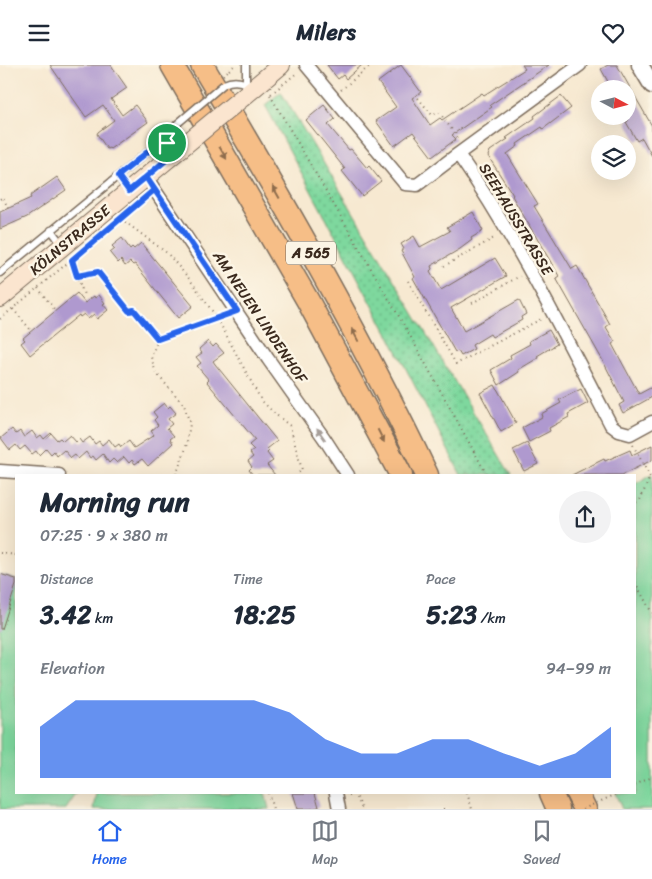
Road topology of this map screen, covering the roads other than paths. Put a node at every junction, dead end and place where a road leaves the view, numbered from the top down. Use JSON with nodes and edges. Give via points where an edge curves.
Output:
{"nodes":[{"id":1,"x":172,"y":65,"type":"edge"},
{"id":2,"x":202,"y":65,"type":"edge"},
{"id":3,"x":246,"y":65,"type":"edge"},
{"id":4,"x":281,"y":65,"type":"edge"},
{"id":5,"x":306,"y":65,"type":"edge"},
{"id":6,"x":580,"y":65,"type":"edge"},
{"id":7,"x":640,"y":65,"type":"edge"},
{"id":8,"x":652,"y":85,"type":"edge"},
{"id":9,"x":254,"y":90,"type":"junction"},
{"id":10,"x":167,"y":133,"type":"junction"},
{"id":11,"x":462,"y":151,"type":"junction"},
{"id":12,"x":176,"y":152,"type":"junction"},
{"id":13,"x":118,"y":176,"type":"junction"},
{"id":14,"x":150,"y":184,"type":"junction"},
{"id":15,"x":129,"y":191,"type":"junction"},
{"id":16,"x":97,"y":193,"type":"junction"},
{"id":17,"x":115,"y":213,"type":"junction"},
{"id":18,"x":52,"y":230,"type":"junction"},
{"id":19,"x":67,"y":253,"type":"junction"},
{"id":20,"x":0,"y":273,"type":"edge"},
{"id":21,"x":6,"y":303,"type":"edge"},
{"id":22,"x":652,"y":422,"type":"edge"},
{"id":23,"x":0,"y":471,"type":"edge"},
{"id":24,"x":44,"y":474,"type":"edge"},
{"id":25,"x":347,"y":474,"type":"edge"},
{"id":26,"x":401,"y":474,"type":"edge"},
{"id":27,"x":426,"y":474,"type":"edge"},
{"id":28,"x":336,"y":794,"type":"edge"},
{"id":29,"x":549,"y":794,"type":"edge"},
{"id":30,"x":550,"y":794,"type":"edge"},
{"id":31,"x":577,"y":794,"type":"edge"},
{"id":32,"x":339,"y":809,"type":"edge"},
{"id":33,"x":551,"y":809,"type":"edge"},
{"id":34,"x":558,"y":809,"type":"edge"},
{"id":35,"x":584,"y":809,"type":"edge"}],
"edges":[{"from":1,"to":26,"type":"highway","number":"A 565","one_way":true,"via":[[308,301]]},
{"from":27,"to":2,"type":"highway","number":"A 565","one_way":true,"via":[[331,288]]},
{"from":3,"to":9,"type":"lane"},
{"from":4,"to":9,"type":"main road","name":"KÖLNSTRASSE"},
{"from":5,"to":11,"type":"street","via":[[405,184],[416,185]]},
{"from":6,"to":11,"type":"street"},
{"from":7,"to":8,"type":"street"},
{"from":9,"to":10,"type":"lane","name":"KÖLNSTRASSE","bridge":true,"via":[[230,81]]},
{"from":9,"to":12,"type":"main road","name":"KÖLNSTRASSE","bridge":true},
{"from":10,"to":12,"type":"lane","via":[[167,143]]},
{"from":10,"to":13,"type":"lane","name":"KÖLNSTRASSE"},
{"from":11,"to":22,"type":"street","name":"SEEHAUSSTRASSE","via":[[611,425],[630,434]]},
{"from":12,"to":14,"type":"main road","name":"KÖLNSTRASSE"},
{"from":13,"to":15,"type":"lane"},
{"from":13,"to":16,"type":"lane","name":"KÖLNSTRASSE"},
{"from":14,"to":15,"type":"main road","name":"KÖLNSTRASSE"},
{"from":25,"to":14,"type":"street","name":"AM NEUEN LINDENHOF","one_way":true},
{"from":15,"to":17,"type":"main road","name":"KÖLNSTRASSE"},
{"from":16,"to":17,"type":"lane"},
{"from":16,"to":18,"type":"lane","name":"KÖLNSTRASSE"},
{"from":17,"to":19,"type":"main road","name":"KÖLNSTRASSE"},
{"from":18,"to":19,"type":"lane"},
{"from":18,"to":20,"type":"lane","name":"KÖLNSTRASSE"},
{"from":19,"to":21,"type":"main road","name":"KÖLNSTRASSE"},
{"from":23,"to":24,"type":"street"},
{"from":28,"to":32,"type":"street"},
{"from":29,"to":33,"type":"highway"},
{"from":30,"to":34,"type":"highway"},
{"from":31,"to":35,"type":"highway"}]}
